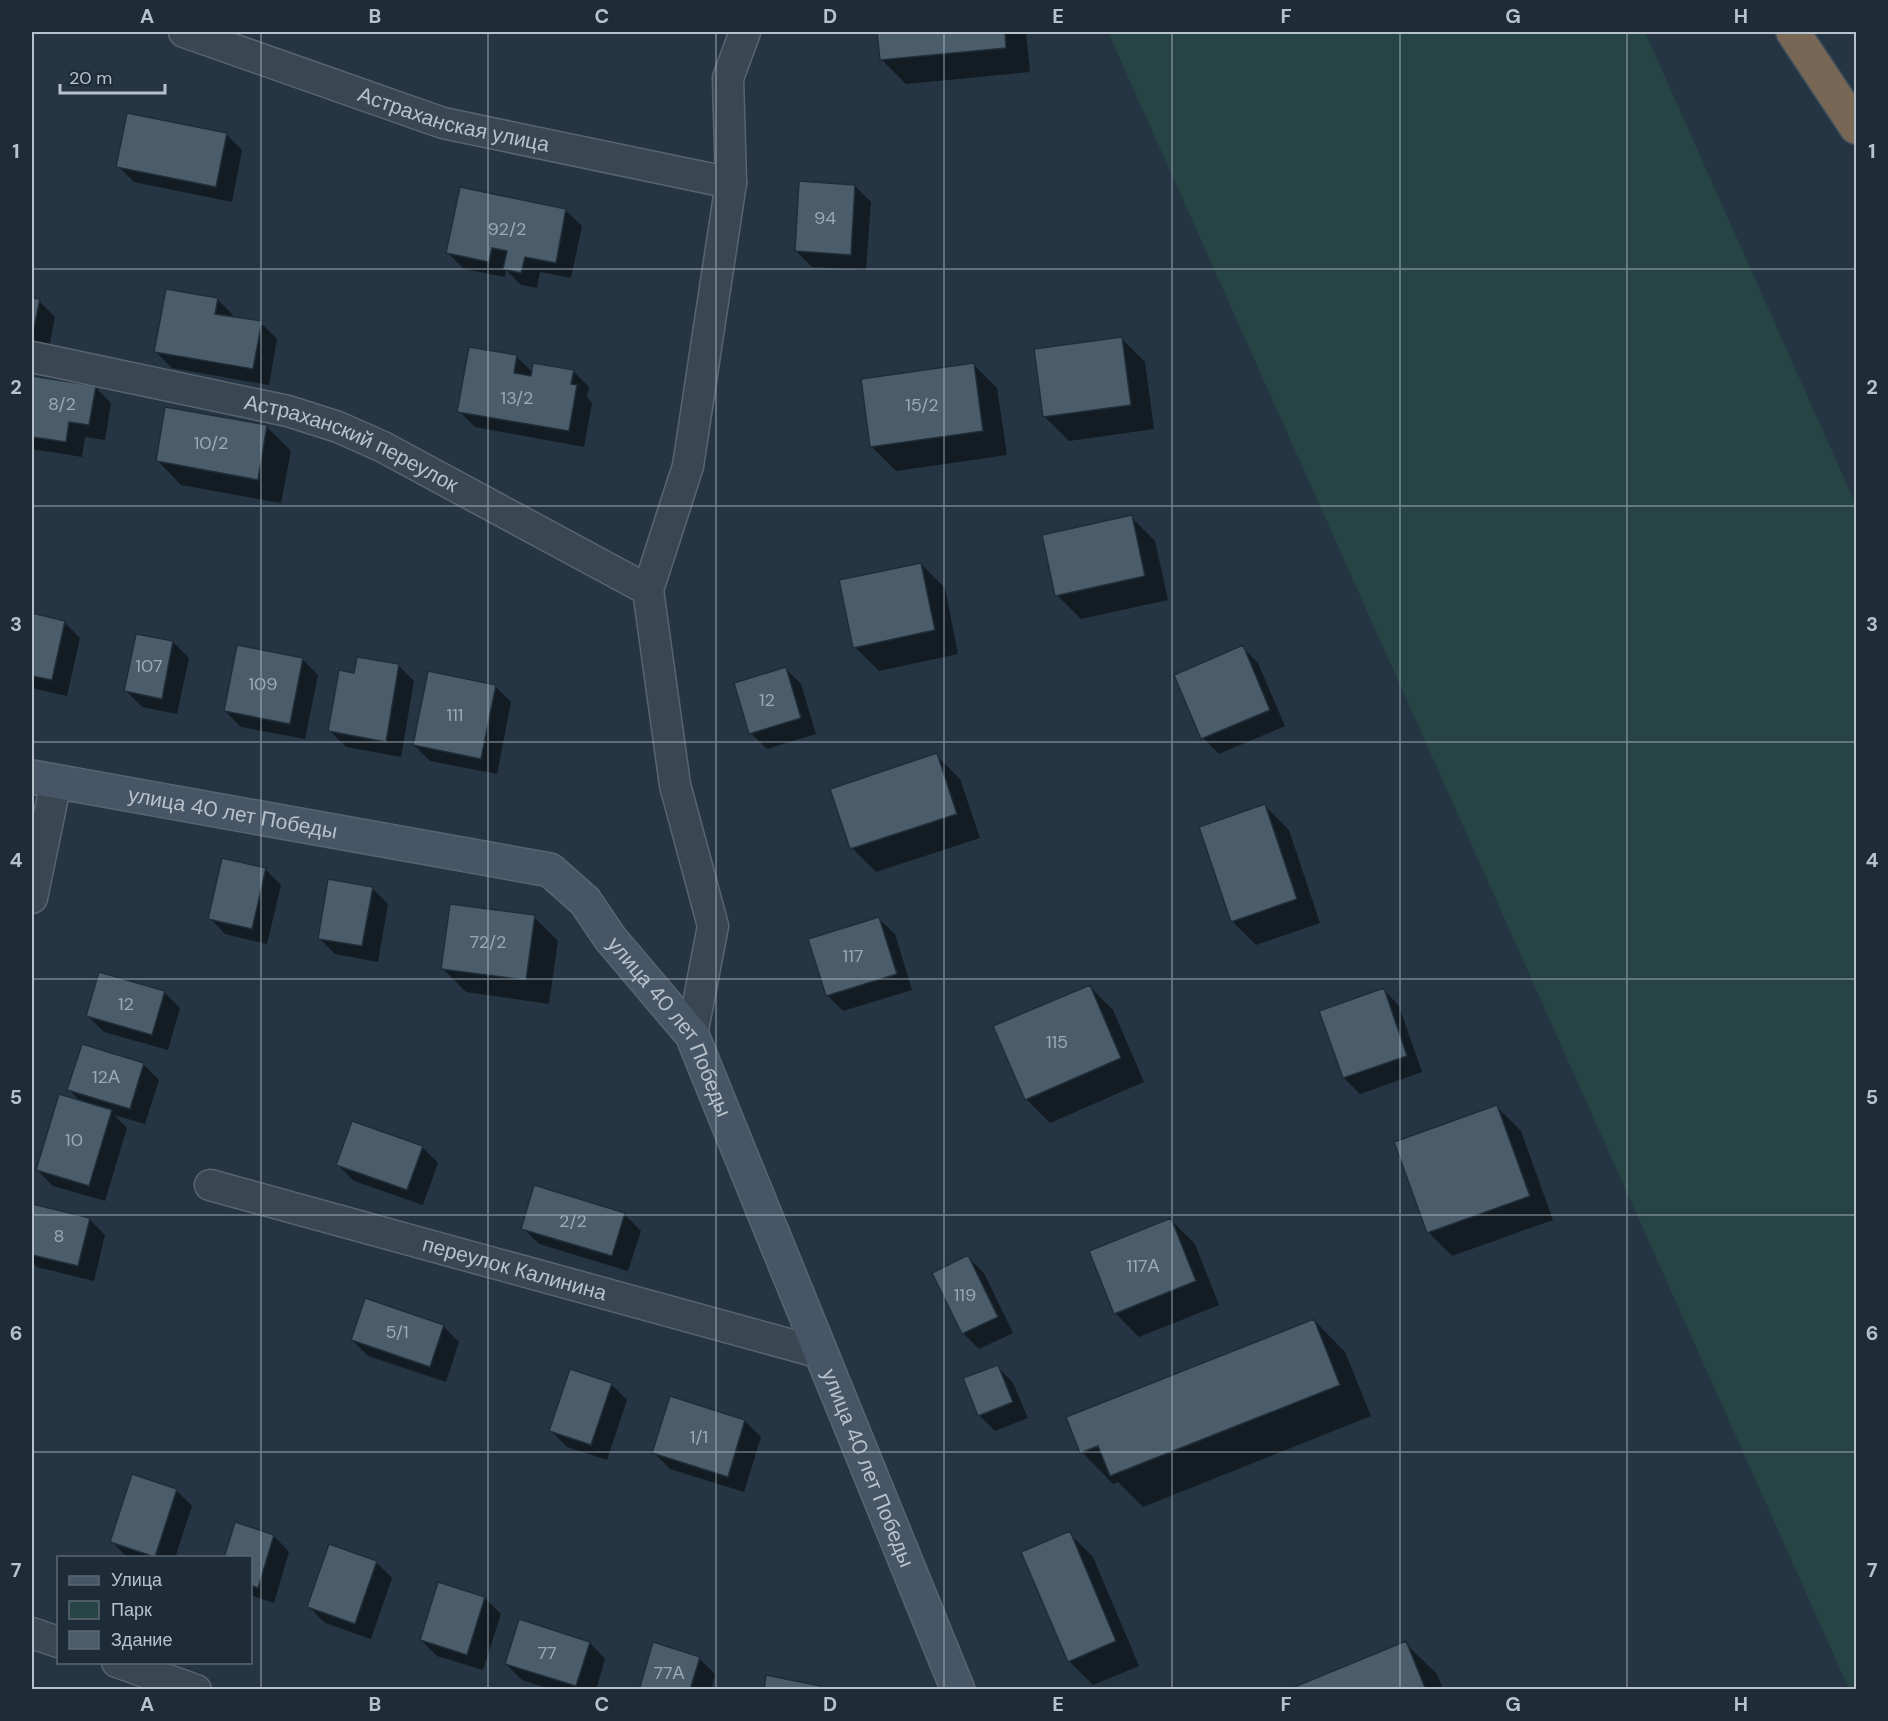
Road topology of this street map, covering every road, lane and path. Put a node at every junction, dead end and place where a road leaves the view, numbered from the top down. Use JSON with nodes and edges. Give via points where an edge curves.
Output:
{"nodes":[{"id":1,"x":184,"y":32,"type":"edge"},
{"id":2,"x":745,"y":32,"type":"edge"},
{"id":3,"x":1793,"y":32,"type":"edge"},
{"id":4,"x":1857,"y":127,"type":"edge"},
{"id":5,"x":731,"y":183,"type":"junction"},
{"id":6,"x":32,"y":357,"type":"edge"},
{"id":7,"x":648,"y":590,"type":"junction"},
{"id":8,"x":44,"y":779,"type":"edge"},
{"id":9,"x":32,"y":898,"type":"edge"},
{"id":10,"x":692,"y":1035,"type":"junction"},
{"id":11,"x":210,"y":1185,"type":"dead end"},
{"id":12,"x":821,"y":1353,"type":"junction"},
{"id":13,"x":32,"y":1633,"type":"edge"},
{"id":14,"x":57,"y":1642,"type":"edge"},
{"id":15,"x":123,"y":1664,"type":"edge"},
{"id":16,"x":195,"y":1689,"type":"edge"},
{"id":17,"x":958,"y":1689,"type":"edge"}],
"edges":[{"from":1,"to":5,"type":"street","name":"Астраханская улица","via":[[443,123]]},
{"from":2,"to":5,"type":"street","via":[[728,78]]},
{"from":3,"to":4,"type":"highway"},
{"from":5,"to":7,"type":"street","via":[[688,466]]},
{"from":6,"to":7,"type":"street","name":"Астраханский переулок","via":[[288,411],[338,427],[383,447]]},
{"from":7,"to":10,"type":"street","via":[[675,785],[713,926]]},
{"from":8,"to":9,"type":"street"},
{"from":8,"to":10,"type":"main road","name":"улица 40 лет Победы","via":[[550,870],[585,901],[610,938]]},
{"from":10,"to":12,"type":"main road","name":"улица 40 лет Победы"},
{"from":11,"to":12,"type":"street","name":"переулок Калинина"},
{"from":12,"to":17,"type":"main road","name":"улица 40 лет Победы"},
{"from":13,"to":14,"type":"street"},
{"from":15,"to":16,"type":"street"}]}
